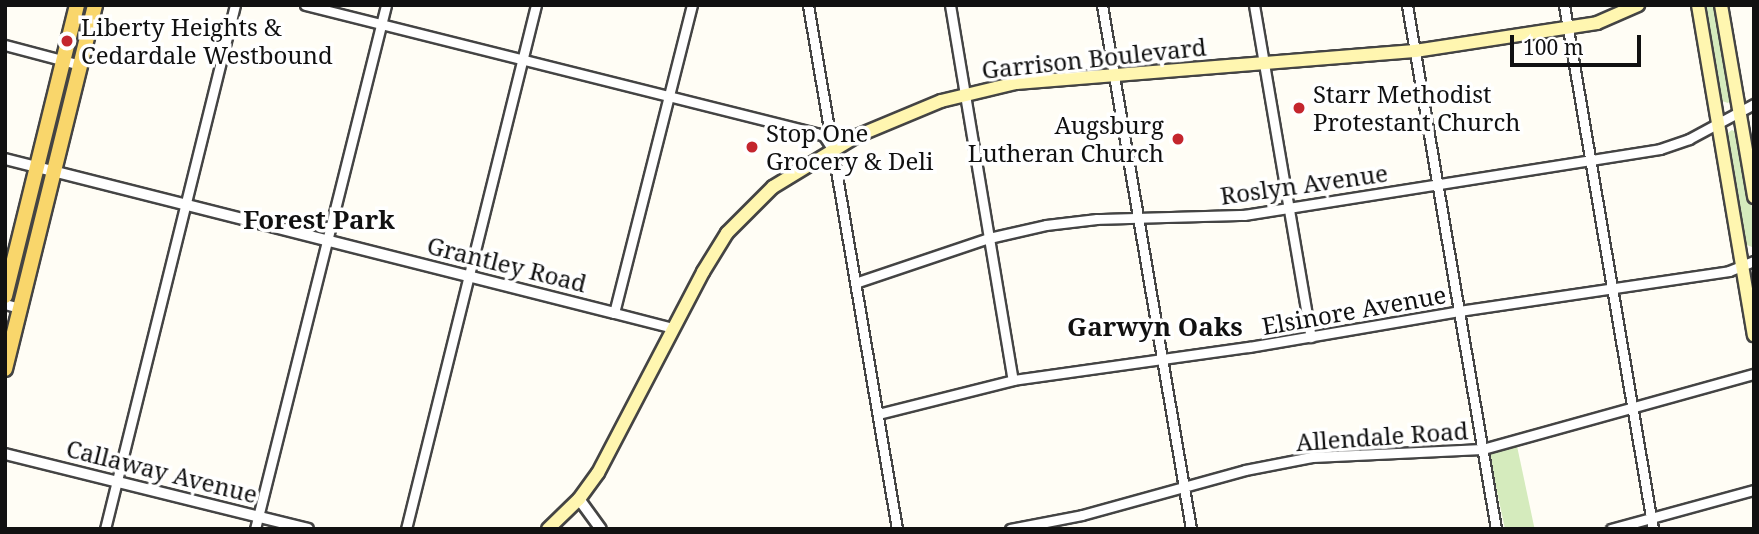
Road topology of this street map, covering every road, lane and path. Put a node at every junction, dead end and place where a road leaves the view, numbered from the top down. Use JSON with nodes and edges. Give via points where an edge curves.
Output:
{"nodes":[{"id":1,"x":77,"y":5,"type":"edge"},
{"id":2,"x":95,"y":5,"type":"edge"},
{"id":3,"x":235,"y":5,"type":"edge"},
{"id":4,"x":305,"y":5,"type":"edge"},
{"id":5,"x":386,"y":5,"type":"edge"},
{"id":6,"x":537,"y":5,"type":"edge"},
{"id":7,"x":692,"y":5,"type":"edge"},
{"id":8,"x":808,"y":5,"type":"edge"},
{"id":9,"x":950,"y":5,"type":"edge"},
{"id":10,"x":1102,"y":5,"type":"edge"},
{"id":11,"x":1254,"y":5,"type":"edge"},
{"id":12,"x":1407,"y":5,"type":"edge"},
{"id":13,"x":1563,"y":5,"type":"edge"},
{"id":14,"x":1638,"y":5,"type":"edge"},
{"id":15,"x":1698,"y":5,"type":"edge"},
{"id":16,"x":1721,"y":5,"type":"edge"},
{"id":17,"x":381,"y":24,"type":"junction"},
{"id":18,"x":1567,"y":28,"type":"junction"},
{"id":19,"x":5,"y":45,"type":"edge"},
{"id":20,"x":1415,"y":51,"type":"junction"},
{"id":21,"x":63,"y":60,"type":"junction"},
{"id":22,"x":523,"y":60,"type":"junction"},
{"id":23,"x":1264,"y":62,"type":"junction"},
{"id":24,"x":80,"y":65,"type":"junction"},
{"id":25,"x":1114,"y":74,"type":"junction"},
{"id":26,"x":965,"y":93,"type":"junction"},
{"id":27,"x":668,"y":96,"type":"junction"},
{"id":28,"x":1754,"y":104,"type":"edge"},
{"id":29,"x":1739,"y":112,"type":"junction"},
{"id":30,"x":1717,"y":124,"type":"junction"},
{"id":31,"x":832,"y":149,"type":"junction"},
{"id":32,"x":5,"y":159,"type":"edge"},
{"id":33,"x":1590,"y":160,"type":"junction"},
{"id":34,"x":37,"y":167,"type":"junction"},
{"id":35,"x":54,"y":172,"type":"junction"},
{"id":36,"x":1437,"y":183,"type":"junction"},
{"id":37,"x":1754,"y":197,"type":"edge"},
{"id":38,"x":186,"y":205,"type":"junction"},
{"id":39,"x":1289,"y":208,"type":"junction"},
{"id":40,"x":1138,"y":218,"type":"junction"},
{"id":41,"x":989,"y":238,"type":"junction"},
{"id":42,"x":327,"y":240,"type":"junction"},
{"id":43,"x":1748,"y":264,"type":"edge"},
{"id":44,"x":469,"y":276,"type":"junction"},
{"id":45,"x":855,"y":283,"type":"junction"},
{"id":46,"x":1612,"y":288,"type":"junction"},
{"id":47,"x":5,"y":296,"type":"edge"},
{"id":48,"x":5,"y":304,"type":"edge"},
{"id":49,"x":20,"y":308,"type":"junction"},
{"id":50,"x":1459,"y":311,"type":"junction"},
{"id":51,"x":614,"y":313,"type":"junction"},
{"id":52,"x":673,"y":328,"type":"junction"},
{"id":53,"x":1754,"y":335,"type":"edge"},
{"id":54,"x":1311,"y":337,"type":"junction"},
{"id":55,"x":1162,"y":360,"type":"junction"},
{"id":56,"x":5,"y":369,"type":"edge"},
{"id":57,"x":1754,"y":374,"type":"edge"},
{"id":58,"x":1013,"y":380,"type":"junction"},
{"id":59,"x":1632,"y":408,"type":"junction"},
{"id":60,"x":877,"y":414,"type":"junction"},
{"id":61,"x":1483,"y":449,"type":"junction"},
{"id":62,"x":5,"y":454,"type":"edge"},
{"id":63,"x":117,"y":482,"type":"junction"},
{"id":64,"x":1184,"y":488,"type":"junction"},
{"id":65,"x":1754,"y":489,"type":"edge"},
{"id":66,"x":579,"y":499,"type":"junction"},
{"id":67,"x":258,"y":516,"type":"junction"},
{"id":68,"x":1651,"y":518,"type":"junction"},
{"id":69,"x":105,"y":529,"type":"edge"},
{"id":70,"x":255,"y":529,"type":"edge"},
{"id":71,"x":309,"y":529,"type":"edge"},
{"id":72,"x":406,"y":529,"type":"edge"},
{"id":73,"x":548,"y":529,"type":"edge"},
{"id":74,"x":601,"y":529,"type":"edge"},
{"id":75,"x":897,"y":529,"type":"edge"},
{"id":76,"x":1010,"y":529,"type":"edge"},
{"id":77,"x":1191,"y":529,"type":"edge"},
{"id":78,"x":1496,"y":529,"type":"edge"},
{"id":79,"x":1611,"y":529,"type":"edge"},
{"id":80,"x":1653,"y":529,"type":"edge"}],
"edges":[{"from":1,"to":21,"type":"main road"},
{"from":2,"to":24,"type":"main road"},
{"from":3,"to":38,"type":"street"},
{"from":4,"to":17,"type":"street"},
{"from":5,"to":17,"type":"street"},
{"from":6,"to":22,"type":"street"},
{"from":7,"to":27,"type":"street"},
{"from":8,"to":31,"type":"street"},
{"from":9,"to":26,"type":"street"},
{"from":10,"to":25,"type":"street"},
{"from":11,"to":23,"type":"street"},
{"from":12,"to":20,"type":"street"},
{"from":13,"to":18,"type":"street"},
{"from":14,"to":18,"type":"main road","name":"Garrison Boulevard","via":[[1608,20]]},
{"from":15,"to":30,"type":"main road"},
{"from":16,"to":29,"type":"main road"},
{"from":17,"to":22,"type":"street"},
{"from":17,"to":42,"type":"street"},
{"from":18,"to":20,"type":"main road","name":"Garrison Boulevard"},
{"from":18,"to":33,"type":"street"},
{"from":19,"to":21,"type":"street"},
{"from":20,"to":23,"type":"main road","name":"Garrison Boulevard"},
{"from":20,"to":36,"type":"street"},
{"from":21,"to":24,"type":"street"},
{"from":21,"to":34,"type":"main road"},
{"from":22,"to":27,"type":"street"},
{"from":22,"to":44,"type":"street"},
{"from":23,"to":25,"type":"main road","name":"Garrison Boulevard"},
{"from":23,"to":39,"type":"street"},
{"from":24,"to":35,"type":"main road"},
{"from":25,"to":26,"type":"main road","name":"Garrison Boulevard","via":[[1027,81]]},
{"from":25,"to":40,"type":"street"},
{"from":26,"to":31,"type":"main road","name":"Garrison Boulevard","via":[[915,110]]},
{"from":26,"to":41,"type":"street"},
{"from":27,"to":31,"type":"street","via":[[824,136]]},
{"from":27,"to":51,"type":"street"},
{"from":28,"to":29,"type":"street","name":"Roslyn Avenue"},
{"from":29,"to":30,"type":"street","name":"Roslyn Avenue"},
{"from":29,"to":37,"type":"main road"},
{"from":30,"to":33,"type":"street","name":"Roslyn Avenue","via":[[1667,147]]},
{"from":30,"to":43,"type":"main road"},
{"from":31,"to":45,"type":"street"},
{"from":31,"to":52,"type":"main road","name":"Garrison Boulevard","via":[[773,187],[740,218],[717,247]]},
{"from":32,"to":34,"type":"street","name":"Grantley Road"},
{"from":33,"to":36,"type":"street","name":"Roslyn Avenue"},
{"from":33,"to":46,"type":"street"},
{"from":34,"to":35,"type":"street","name":"Grantley Road"},
{"from":34,"to":47,"type":"main road"},
{"from":35,"to":38,"type":"street","name":"Grantley Road"},
{"from":35,"to":49,"type":"main road"},
{"from":36,"to":39,"type":"street","name":"Roslyn Avenue"},
{"from":36,"to":50,"type":"street"},
{"from":38,"to":42,"type":"street","name":"Grantley Road"},
{"from":38,"to":63,"type":"street"},
{"from":39,"to":40,"type":"street","name":"Roslyn Avenue","via":[[1219,217]]},
{"from":39,"to":54,"type":"street"},
{"from":40,"to":41,"type":"street","name":"Roslyn Avenue","via":[[1072,221]]},
{"from":40,"to":55,"type":"street"},
{"from":41,"to":45,"type":"street","name":"Roslyn Avenue"},
{"from":41,"to":58,"type":"street"},
{"from":42,"to":44,"type":"street","name":"Grantley Road"},
{"from":42,"to":67,"type":"street"},
{"from":43,"to":46,"type":"street","name":"Elsinore Avenue"},
{"from":43,"to":53,"type":"main road"},
{"from":44,"to":51,"type":"street","name":"Grantley Road"},
{"from":44,"to":72,"type":"street"},
{"from":45,"to":60,"type":"street"},
{"from":46,"to":50,"type":"street","name":"Elsinore Avenue"},
{"from":46,"to":59,"type":"street"},
{"from":48,"to":49,"type":"street"},
{"from":49,"to":56,"type":"main road"},
{"from":50,"to":54,"type":"street","name":"Elsinore Avenue"},
{"from":50,"to":61,"type":"street"},
{"from":51,"to":52,"type":"street","name":"Grantley Road"},
{"from":52,"to":66,"type":"main road","name":"Garrison Boulevard","via":[[610,452]]},
{"from":54,"to":55,"type":"street","name":"Elsinore Avenue"},
{"from":55,"to":58,"type":"street","name":"Elsinore Avenue"},
{"from":55,"to":64,"type":"street"},
{"from":57,"to":59,"type":"street","name":"Allendale Road"},
{"from":58,"to":60,"type":"street","name":"Elsinore Avenue"},
{"from":59,"to":61,"type":"street","name":"Allendale Road"},
{"from":59,"to":68,"type":"street"},
{"from":60,"to":75,"type":"street"},
{"from":61,"to":64,"type":"street","name":"Allendale Road","via":[[1312,457]]},
{"from":61,"to":78,"type":"street"},
{"from":62,"to":63,"type":"street","name":"Callaway Avenue"},
{"from":63,"to":67,"type":"street","name":"Callaway Avenue"},
{"from":63,"to":69,"type":"street"},
{"from":64,"to":76,"type":"street","name":"Allendale Road"},
{"from":64,"to":77,"type":"street"},
{"from":65,"to":68,"type":"street"},
{"from":66,"to":73,"type":"main road","name":"Garrison Boulevard"},
{"from":66,"to":74,"type":"street"},
{"from":67,"to":70,"type":"street"},
{"from":67,"to":71,"type":"street","name":"Callaway Avenue"},
{"from":68,"to":79,"type":"street"},
{"from":68,"to":80,"type":"street"}]}
